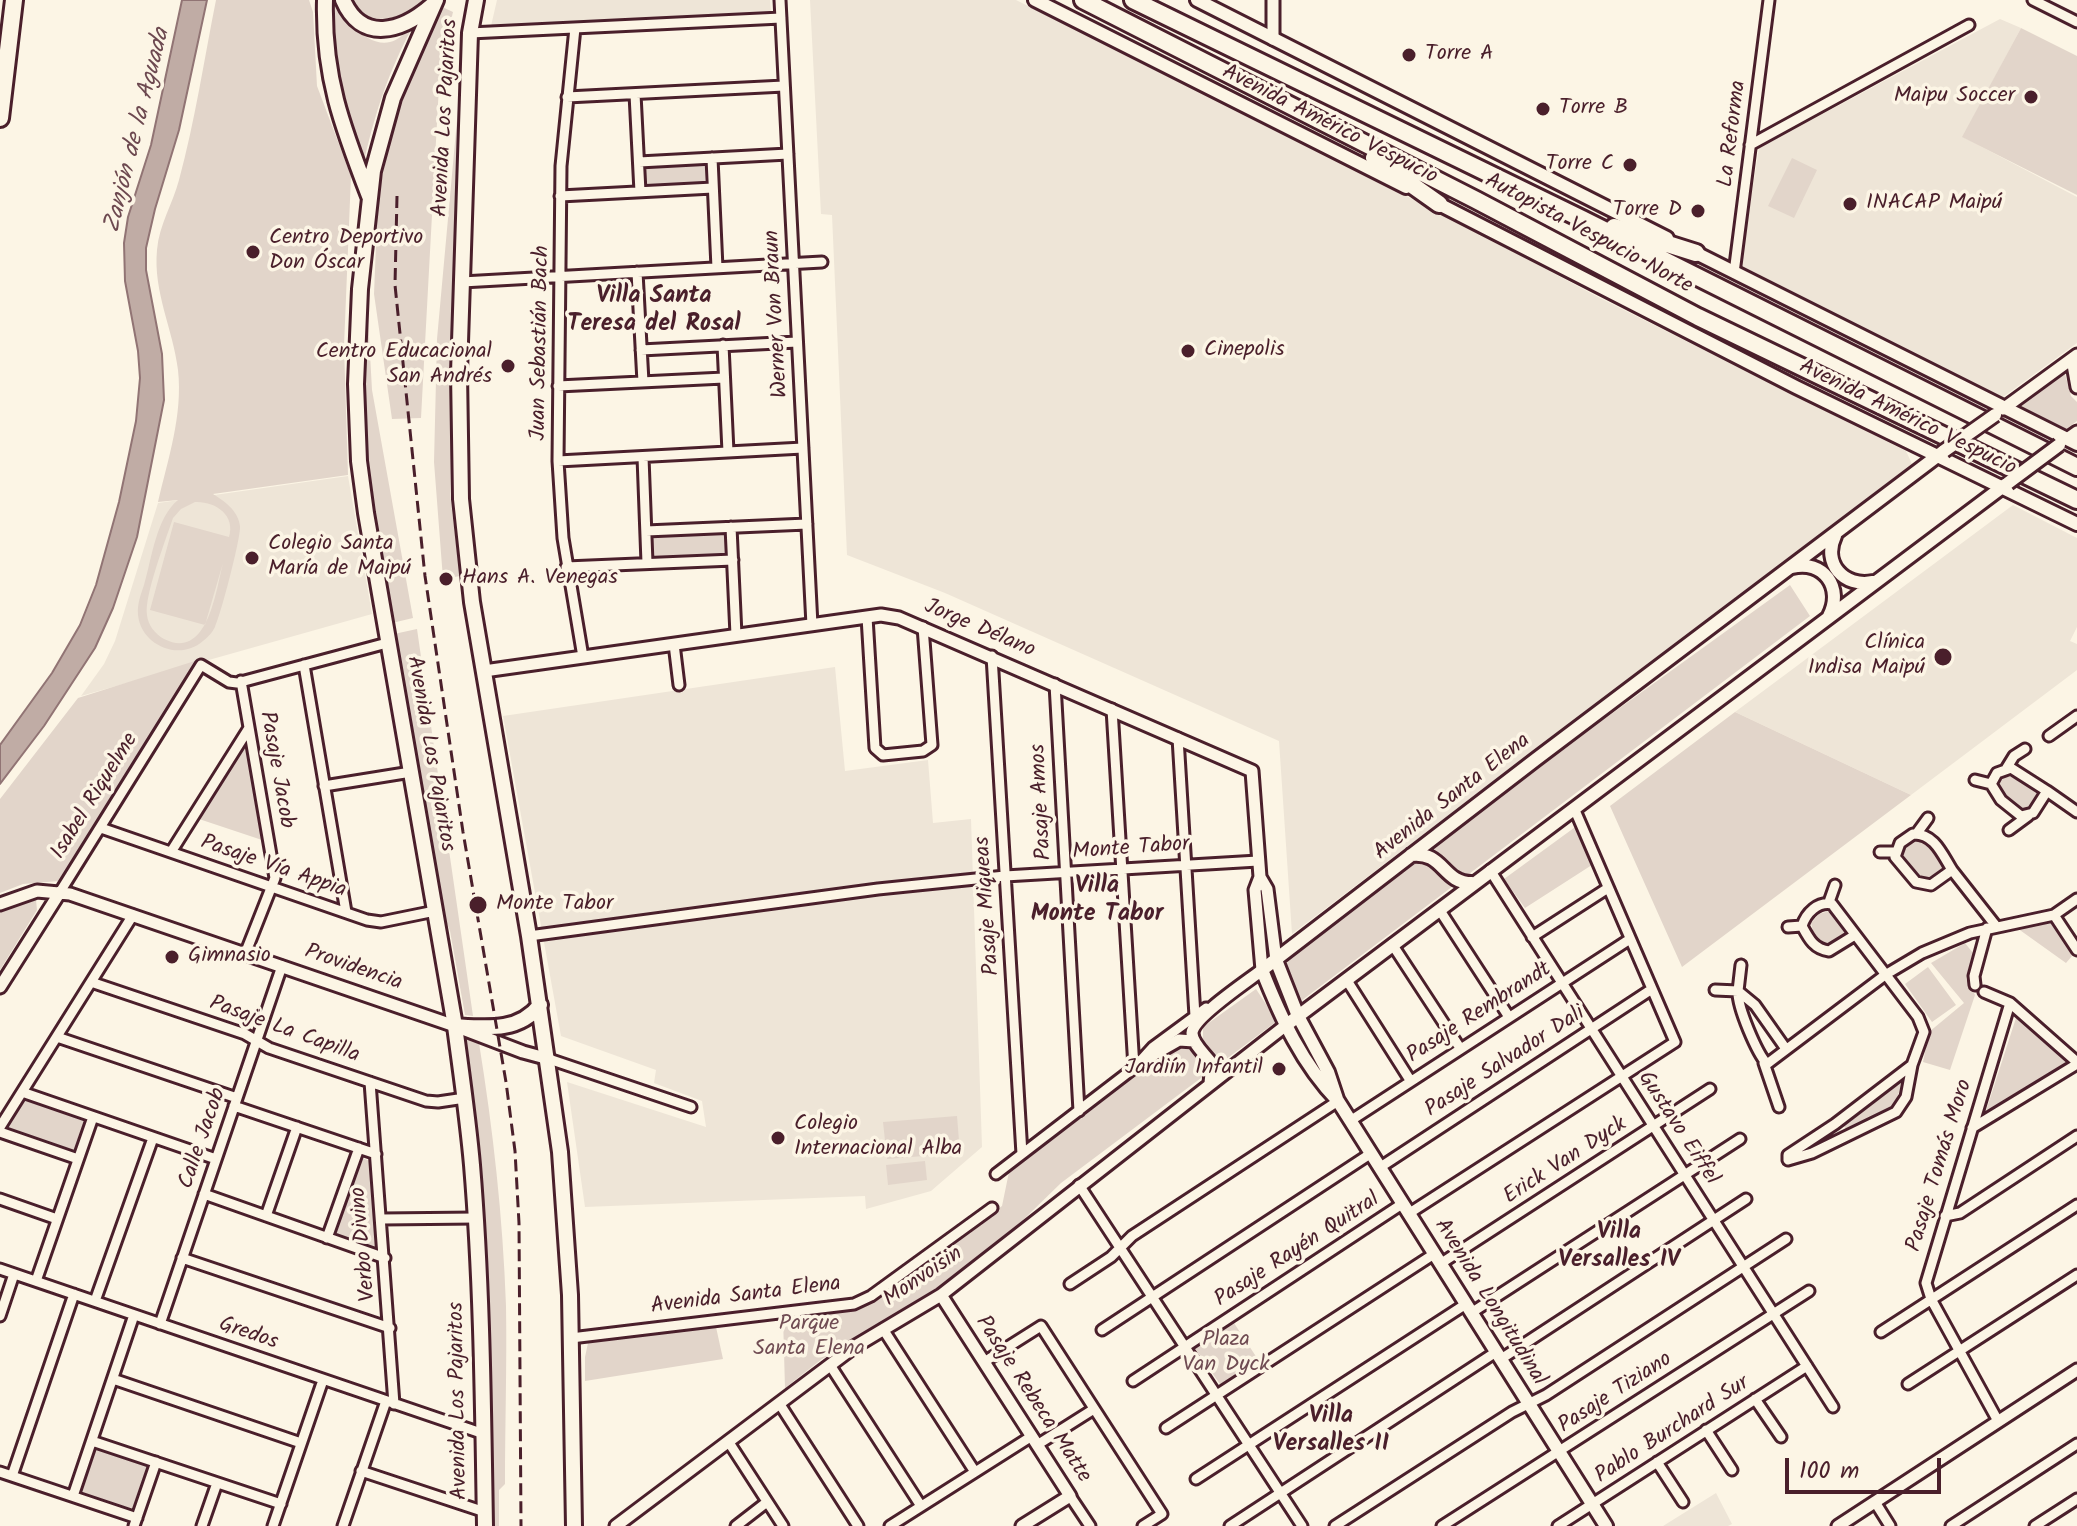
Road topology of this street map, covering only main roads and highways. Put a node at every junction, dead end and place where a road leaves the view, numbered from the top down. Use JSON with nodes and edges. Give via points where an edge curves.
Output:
{"nodes":[{"id":1,"x":14,"y":0,"type":"edge"},
{"id":2,"x":325,"y":0,"type":"edge"},
{"id":3,"x":343,"y":0,"type":"edge"},
{"id":4,"x":476,"y":0,"type":"edge"},
{"id":5,"x":1035,"y":0,"type":"edge"},
{"id":6,"x":1083,"y":0,"type":"edge"},
{"id":7,"x":1133,"y":0,"type":"edge"},
{"id":8,"x":1144,"y":0,"type":"edge"},
{"id":9,"x":1197,"y":0,"type":"edge"},
{"id":10,"x":435,"y":2,"type":"edge"},
{"id":11,"x":1180,"y":23,"type":"junction"},
{"id":12,"x":0,"y":118,"type":"edge"},
{"id":13,"x":1331,"y":126,"type":"junction"},
{"id":14,"x":369,"y":196,"type":"junction"},
{"id":15,"x":1439,"y":204,"type":"junction"},
{"id":16,"x":1582,"y":219,"type":"junction"},
{"id":17,"x":1696,"y":253,"type":"junction"},
{"id":18,"x":1999,"y":412,"type":"junction"},
{"id":19,"x":2070,"y":440,"type":"edge"},
{"id":20,"x":1941,"y":454,"type":"junction"},
{"id":21,"x":2077,"y":467,"type":"edge"},
{"id":22,"x":2005,"y":485,"type":"junction"},
{"id":23,"x":2077,"y":500,"type":"edge"},
{"id":24,"x":2077,"y":524,"type":"edge"},
{"id":25,"x":1837,"y":533,"type":"junction"},
{"id":26,"x":1791,"y":568,"type":"junction"},
{"id":27,"x":1873,"y":582,"type":"junction"},
{"id":28,"x":1829,"y":616,"type":"junction"},
{"id":29,"x":1452,"y":824,"type":"junction"},
{"id":30,"x":1411,"y":855,"type":"junction"},
{"id":31,"x":1443,"y":868,"type":"junction"},
{"id":32,"x":1472,"y":883,"type":"junction"},
{"id":33,"x":1441,"y":906,"type":"junction"},
{"id":34,"x":1276,"y":960,"type":"junction"},
{"id":35,"x":1262,"y":970,"type":"joint"},
{"id":36,"x":540,"y":1005,"type":"junction"},
{"id":37,"x":1298,"y":1016,"type":"junction"},
{"id":38,"x":455,"y":1026,"type":"junction"},
{"id":39,"x":1285,"y":1026,"type":"junction"},
{"id":40,"x":1338,"y":1101,"type":"junction"},
{"id":41,"x":485,"y":1519,"type":"edge"},
{"id":42,"x":574,"y":1526,"type":"edge"},
{"id":43,"x":1606,"y":1526,"type":"edge"}],
"edges":[{"from":1,"to":12,"type":"highway"},
{"from":2,"to":14,"type":"main road","via":[[330,80]]},
{"from":3,"to":10,"type":"main road","via":[[356,19],[385,30],[409,22]]},
{"from":4,"to":36,"type":"main road","name":"Avenida Los Pajaritos","via":[[470,33],[458,414],[461,499],[472,602]]},
{"from":5,"to":15,"type":"main road","name":"Avenida Américo Vespucio"},
{"from":6,"to":13,"type":"highway","name":"Autopista Vespucio Norte"},
{"from":7,"to":11,"type":"highway","name":"Autopista Vespucio Norte"},
{"from":8,"to":11,"type":"highway"},
{"from":9,"to":17,"type":"main road"},
{"from":10,"to":14,"type":"main road","name":"Avenida Los Pajaritos","via":[[393,98]]},
{"from":11,"to":16,"type":"highway","name":"Autopista Vespucio Norte"},
{"from":13,"to":15,"type":"highway"},
{"from":13,"to":23,"type":"highway","name":"Autopista Vespucio Norte","via":[[1698,317]]},
{"from":14,"to":38,"type":"main road","name":"Avenida Los Pajaritos","via":[[358,323],[357,432],[364,500]]},
{"from":15,"to":20,"type":"main road","name":"Avenida Américo Vespucio","via":[[1796,387]]},
{"from":16,"to":17,"type":"highway"},
{"from":16,"to":21,"type":"highway","name":"Autopista Vespucio Norte"},
{"from":17,"to":18,"type":"main road"},
{"from":18,"to":19,"type":"main road"},
{"from":18,"to":20,"type":"main road","name":"Avenida Santa Elena","bridge":true},
{"from":19,"to":22,"type":"main road","bridge":true},
{"from":20,"to":22,"type":"main road","name":"Avenida Américo Vespucio"},
{"from":20,"to":25,"type":"main road","name":"Avenida Santa Elena"},
{"from":22,"to":24,"type":"main road","name":"Avenida Américo Vespucio"},
{"from":22,"to":27,"type":"main road"},
{"from":25,"to":26,"type":"main road","name":"Avenida Santa Elena"},
{"from":25,"to":27,"type":"main road","via":[[1831,548],[1835,569],[1852,582]]},
{"from":26,"to":28,"type":"main road","via":[[1807,565],[1828,577],[1835,592]]},
{"from":26,"to":29,"type":"main road","name":"Avenida Santa Elena"},
{"from":27,"to":28,"type":"main road"},
{"from":28,"to":32,"type":"main road"},
{"from":29,"to":30,"type":"main road","name":"Avenida Santa Elena"},
{"from":29,"to":31,"type":"main road","via":[[1441,845]]},
{"from":30,"to":31,"type":"main road","via":[[1424,855]]},
{"from":30,"to":34,"type":"main road","name":"Avenida Santa Elena"},
{"from":31,"to":32,"type":"main road","via":[[1458,881]]},
{"from":31,"to":33,"type":"main road","via":[[1449,889]]},
{"from":32,"to":33,"type":"main road"},
{"from":33,"to":37,"type":"main road"},
{"from":34,"to":35,"type":"main road","name":"Avenida Santa Elena"},
{"from":34,"to":37,"type":"main road","name":"Avenida Longitudinal"},
{"from":35,"to":39,"type":"main road","name":"Avenida Longitudinal"},
{"from":36,"to":38,"type":"main road","via":[[515,1024]]},
{"from":36,"to":42,"type":"main road","name":"Avenida Los Pajaritos","via":[[565,1202]]},
{"from":37,"to":39,"type":"main road"},
{"from":37,"to":40,"type":"main road","name":"Avenida Longitudinal"},
{"from":38,"to":41,"type":"main road","name":"Avenida Los Pajaritos","via":[[476,1218]]},
{"from":39,"to":40,"type":"main road","name":"Avenida Longitudinal"},
{"from":40,"to":43,"type":"main road","name":"Avenida Longitudinal"}]}
